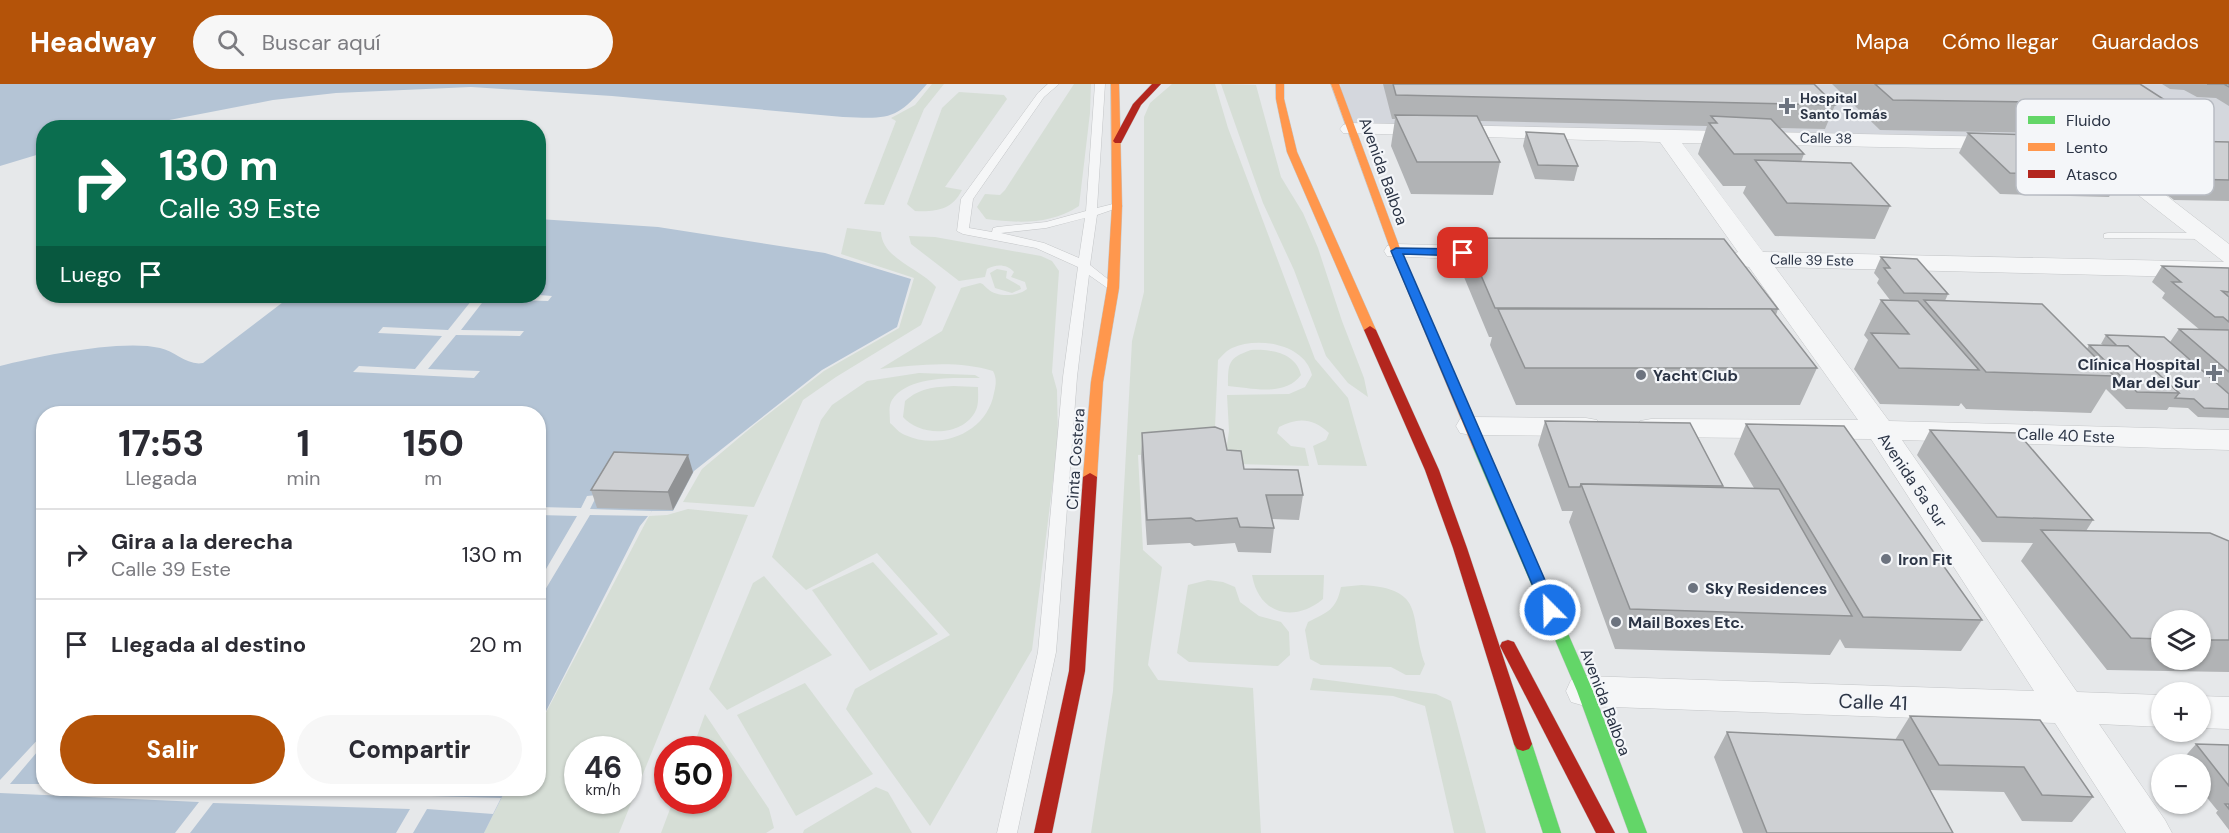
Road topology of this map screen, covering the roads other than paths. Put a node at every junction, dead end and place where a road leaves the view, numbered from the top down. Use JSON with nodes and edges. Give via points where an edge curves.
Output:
{"nodes":[{"id":1,"x":1054,"y":84,"type":"edge"},
{"id":2,"x":1100,"y":84,"type":"edge"},
{"id":3,"x":1115,"y":84,"type":"edge"},
{"id":4,"x":1157,"y":84,"type":"edge"},
{"id":5,"x":1265,"y":84,"type":"edge"},
{"id":6,"x":1280,"y":84,"type":"edge"},
{"id":7,"x":1335,"y":84,"type":"edge"},
{"id":8,"x":1280,"y":99,"type":"junction"},
{"id":9,"x":1350,"y":129,"type":"junction"},
{"id":10,"x":1665,"y":134,"type":"junction"},
{"id":11,"x":2016,"y":142,"type":"edge"},
{"id":12,"x":1116,"y":144,"type":"junction"},
{"id":13,"x":2214,"y":148,"type":"edge"},
{"id":14,"x":2229,"y":148,"type":"edge"},
{"id":15,"x":2151,"y":195,"type":"edge"},
{"id":16,"x":1117,"y":206,"type":"junction"},
{"id":17,"x":1091,"y":214,"type":"junction"},
{"id":18,"x":963,"y":231,"type":"junction"},
{"id":19,"x":2108,"y":236,"type":"dead end"},
{"id":20,"x":2204,"y":237,"type":"junction"},
{"id":21,"x":1396,"y":251,"type":"junction"},
{"id":22,"x":1524,"y":254,"type":"edge"},
{"id":23,"x":2229,"y":256,"type":"edge"},
{"id":24,"x":1721,"y":258,"type":"edge"},
{"id":25,"x":1756,"y":259,"type":"junction"},
{"id":26,"x":1084,"y":266,"type":"junction"},
{"id":27,"x":2229,"y":270,"type":"edge"},
{"id":28,"x":1113,"y":288,"type":"junction"},
{"id":29,"x":1471,"y":426,"type":"junction"},
{"id":30,"x":1880,"y":430,"type":"junction"},
{"id":31,"x":2229,"y":440,"type":"edge"},
{"id":32,"x":1460,"y":548,"type":"junction"},
{"id":33,"x":1586,"y":691,"type":"junction"},
{"id":34,"x":2064,"y":708,"type":"junction"},
{"id":35,"x":2151,"y":711,"type":"edge"},
{"id":36,"x":2211,"y":712,"type":"edge"},
{"id":37,"x":2229,"y":713,"type":"edge"},
{"id":38,"x":1007,"y":833,"type":"edge"},
{"id":39,"x":1043,"y":833,"type":"edge"},
{"id":40,"x":1552,"y":833,"type":"edge"},
{"id":41,"x":1606,"y":833,"type":"edge"},
{"id":42,"x":1638,"y":833,"type":"edge"},
{"id":43,"x":2150,"y":833,"type":"edge"}],
"edges":[{"from":1,"to":18,"type":"lane","via":[[1041,95],[967,199]]},
{"from":2,"to":17,"type":"lane"},
{"from":3,"to":12,"type":"main road","name":"Cinta Costera"},
{"from":4,"to":12,"type":"main road","via":[[1137,104]]},
{"from":5,"to":8,"type":"main road"},
{"from":6,"to":8,"type":"main road"},
{"from":7,"to":9,"type":"main road","name":"Avenida Balboa"},
{"from":8,"to":32,"type":"main road","via":[[1292,152],[1410,418]]},
{"from":9,"to":10,"type":"street","name":"Calle 38"},
{"from":9,"to":21,"type":"main road","name":"Avenida Balboa"},
{"from":10,"to":11,"type":"street","name":"Calle 38"},
{"from":10,"to":25,"type":"street","name":"Avenida 5a Sur"},
{"from":12,"to":16,"type":"main road","name":"Cinta Costera"},
{"from":13,"to":14,"type":"street","name":"Calle 38"},
{"from":15,"to":20,"type":"street"},
{"from":16,"to":17,"type":"lane"},
{"from":16,"to":28,"type":"main road","name":"Cinta Costera"},
{"from":17,"to":18,"type":"lane","via":[[1046,225]]},
{"from":17,"to":26,"type":"lane"},
{"from":18,"to":26,"type":"lane","via":[[1034,244]]},
{"from":19,"to":20,"type":"lane"},
{"from":20,"to":23,"type":"street"},
{"from":21,"to":22,"type":"street"},
{"from":21,"to":29,"type":"main road","name":"Avenida Balboa"},
{"from":24,"to":25,"type":"street","name":"Calle 39 Este"},
{"from":25,"to":27,"type":"street","name":"Calle 39 Este"},
{"from":25,"to":30,"type":"street","name":"Avenida 5a Sur"},
{"from":26,"to":28,"type":"lane"},
{"from":26,"to":38,"type":"lane","via":[[1070,377],[1047,652]]},
{"from":28,"to":39,"type":"main road","name":"Cinta Costera","via":[[1097,382],[1077,671]]},
{"from":29,"to":30,"type":"street","name":"Calle 40 Este"},
{"from":29,"to":33,"type":"main road","name":"Avenida Balboa"},
{"from":30,"to":31,"type":"street","name":"Calle 40 Este"},
{"from":30,"to":34,"type":"street","name":"Avenida 5a Sur"},
{"from":32,"to":40,"type":"main road"},
{"from":32,"to":41,"type":"main road"},
{"from":33,"to":34,"type":"street","name":"Calle 41"},
{"from":33,"to":42,"type":"main road","name":"Avenida Balboa"},
{"from":34,"to":35,"type":"street","name":"Calle 41"},
{"from":34,"to":43,"type":"street","name":"Avenida 5a Sur"},
{"from":36,"to":37,"type":"street"}]}
